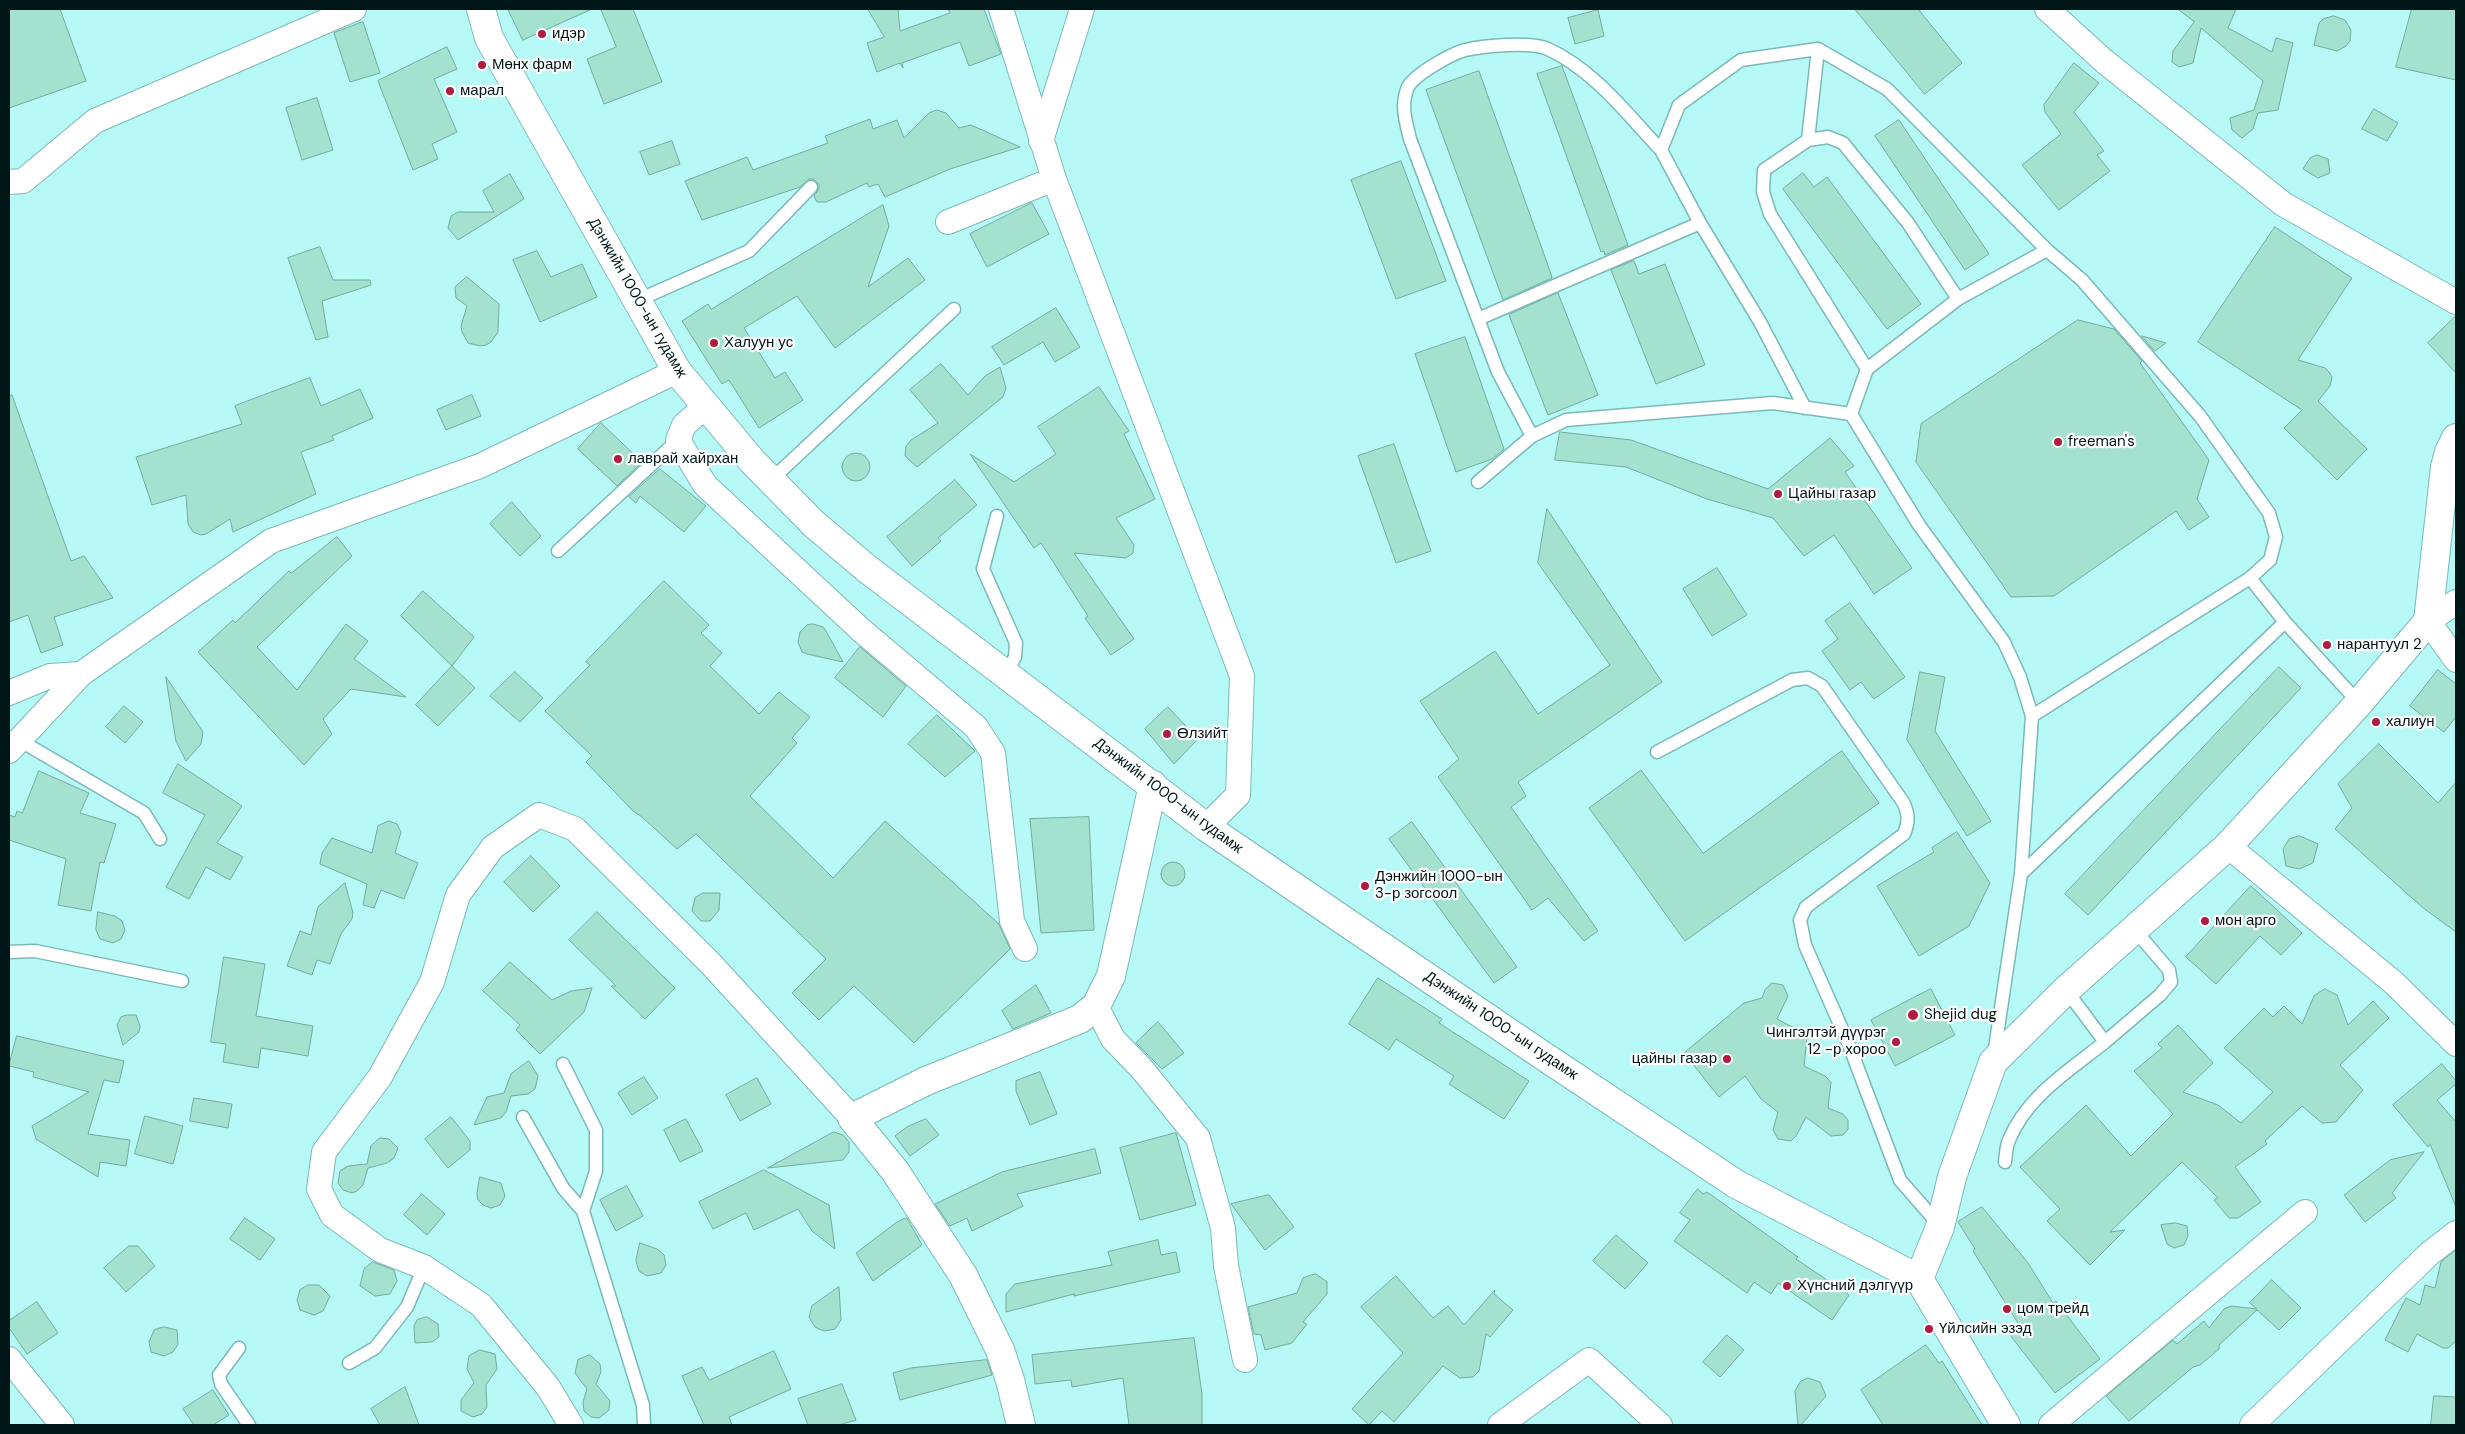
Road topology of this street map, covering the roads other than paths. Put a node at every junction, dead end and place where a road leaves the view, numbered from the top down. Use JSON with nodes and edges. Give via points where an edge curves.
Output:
{"nodes":[{"id":1,"x":354,"y":9,"type":"edge"},
{"id":2,"x":481,"y":9,"type":"edge"},
{"id":3,"x":1001,"y":9,"type":"edge"},
{"id":4,"x":1082,"y":9,"type":"edge"},
{"id":5,"x":2047,"y":9,"type":"edge"},
{"id":6,"x":1818,"y":49,"type":"junction"},
{"id":7,"x":1808,"y":140,"type":"junction"},
{"id":8,"x":1041,"y":141,"type":"junction"},
{"id":9,"x":1661,"y":150,"type":"junction"},
{"id":10,"x":1054,"y":179,"type":"junction"},
{"id":11,"x":9,"y":182,"type":"edge"},
{"id":12,"x":811,"y":187,"type":"dead end"},
{"id":13,"x":948,"y":222,"type":"dead end"},
{"id":14,"x":1700,"y":223,"type":"junction"},
{"id":15,"x":2047,"y":250,"type":"junction"},
{"id":16,"x":1958,"y":299,"type":"junction"},
{"id":17,"x":636,"y":301,"type":"junction"},
{"id":18,"x":2456,"y":302,"type":"edge"},
{"id":19,"x":954,"y":309,"type":"dead end"},
{"id":20,"x":1478,"y":319,"type":"junction"},
{"id":21,"x":1867,"y":369,"type":"junction"},
{"id":22,"x":677,"y":371,"type":"junction"},
{"id":23,"x":706,"y":406,"type":"junction"},
{"id":24,"x":1805,"y":408,"type":"junction"},
{"id":25,"x":1851,"y":414,"type":"junction"},
{"id":26,"x":1532,"y":436,"type":"junction"},
{"id":27,"x":2456,"y":438,"type":"edge"},
{"id":28,"x":678,"y":440,"type":"junction"},
{"id":29,"x":771,"y":480,"type":"junction"},
{"id":30,"x":1478,"y":482,"type":"dead end"},
{"id":31,"x":997,"y":516,"type":"dead end"},
{"id":32,"x":558,"y":551,"type":"dead end"},
{"id":33,"x":2250,"y":578,"type":"junction"},
{"id":34,"x":2456,"y":602,"type":"edge"},
{"id":35,"x":2428,"y":621,"type":"junction"},
{"id":36,"x":2285,"y":622,"type":"junction"},
{"id":37,"x":2456,"y":660,"type":"edge"},
{"id":38,"x":81,"y":674,"type":"junction"},
{"id":39,"x":1006,"y":674,"type":"junction"},
{"id":40,"x":9,"y":693,"type":"edge"},
{"id":41,"x":2358,"y":703,"type":"junction"},
{"id":42,"x":2032,"y":716,"type":"junction"},
{"id":43,"x":14,"y":746,"type":"edge"},
{"id":44,"x":1657,"y":752,"type":"dead end"},
{"id":45,"x":1153,"y":785,"type":"junction"},
{"id":46,"x":1206,"y":827,"type":"junction"},
{"id":47,"x":160,"y":839,"type":"dead end"},
{"id":48,"x":2228,"y":846,"type":"junction"},
{"id":49,"x":2021,"y":874,"type":"junction"},
{"id":50,"x":2134,"y":929,"type":"junction"},
{"id":51,"x":1024,"y":949,"type":"dead end"},
{"id":52,"x":9,"y":952,"type":"edge"},
{"id":53,"x":182,"y":981,"type":"dead end"},
{"id":54,"x":2066,"y":990,"type":"junction"},
{"id":55,"x":1096,"y":1006,"type":"junction"},
{"id":56,"x":2105,"y":1042,"type":"junction"},
{"id":57,"x":2456,"y":1044,"type":"edge"},
{"id":58,"x":1993,"y":1062,"type":"junction"},
{"id":59,"x":563,"y":1064,"type":"dead end"},
{"id":60,"x":523,"y":1118,"type":"dead end"},
{"id":61,"x":852,"y":1118,"type":"junction"},
{"id":62,"x":2004,"y":1162,"type":"dead end"},
{"id":63,"x":583,"y":1211,"type":"junction"},
{"id":64,"x":2305,"y":1212,"type":"dead end"},
{"id":65,"x":1940,"y":1227,"type":"junction"},
{"id":66,"x":2456,"y":1233,"type":"edge"},
{"id":67,"x":424,"y":1267,"type":"junction"},
{"id":68,"x":1919,"y":1279,"type":"junction"},
{"id":69,"x":239,"y":1348,"type":"dead end"},
{"id":70,"x":9,"y":1359,"type":"edge"},
{"id":71,"x":1245,"y":1360,"type":"dead end"},
{"id":72,"x":349,"y":1363,"type":"dead end"},
{"id":73,"x":62,"y":1425,"type":"edge"},
{"id":74,"x":249,"y":1425,"type":"edge"},
{"id":75,"x":571,"y":1425,"type":"edge"},
{"id":76,"x":644,"y":1425,"type":"edge"},
{"id":77,"x":1021,"y":1425,"type":"edge"},
{"id":78,"x":1500,"y":1425,"type":"edge"},
{"id":79,"x":1660,"y":1425,"type":"edge"},
{"id":80,"x":2006,"y":1425,"type":"edge"},
{"id":81,"x":2051,"y":1425,"type":"edge"},
{"id":82,"x":2252,"y":1425,"type":"edge"}],
"edges":[{"from":1,"to":11,"type":"street","via":[[94,121],[22,181]]},
{"from":2,"to":17,"type":"main road","name":"Дэнжийн 1000-ын гудамж","via":[[489,38]]},
{"from":3,"to":8,"type":"street"},
{"from":4,"to":8,"type":"street"},
{"from":5,"to":18,"type":"street","via":[[2104,61],[2283,204]]},
{"from":6,"to":7,"type":"lane"},
{"from":6,"to":9,"type":"lane","via":[[1741,60],[1679,105]]},
{"from":6,"to":15,"type":"lane","via":[[1887,89]]},
{"from":7,"to":16,"type":"lane","via":[[1828,137],[1844,143],[1908,223]]},
{"from":7,"to":21,"type":"lane","via":[[1764,170],[1763,192],[1770,214]]},
{"from":8,"to":10,"type":"street"},
{"from":9,"to":14,"type":"lane"},
{"from":9,"to":20,"type":"lane","via":[[1593,79],[1570,60],[1546,47],[1505,44],[1464,51],[1428,69],[1409,87],[1403,110],[1410,139]]},
{"from":10,"to":13,"type":"street"},
{"from":10,"to":46,"type":"street","via":[[1242,676],[1238,795]]},
{"from":12,"to":17,"type":"lane","via":[[749,251]]},
{"from":14,"to":20,"type":"lane"},
{"from":14,"to":24,"type":"lane","via":[[1760,322]]},
{"from":15,"to":16,"type":"lane"},
{"from":15,"to":33,"type":"lane","via":[[2082,280],[2200,416],[2269,513],[2276,536],[2270,560]]},
{"from":16,"to":21,"type":"lane"},
{"from":17,"to":22,"type":"main road","name":"Дэнжийн 1000-ын гудамж"},
{"from":19,"to":29,"type":"lane"},
{"from":20,"to":26,"type":"lane","via":[[1498,372]]},
{"from":21,"to":25,"type":"lane"},
{"from":22,"to":23,"type":"main road","name":"Дэнжийн 1000-ын гудамж"},
{"from":22,"to":38,"type":"street","via":[[480,466],[271,541]]},
{"from":23,"to":28,"type":"street","via":[[684,425]]},
{"from":23,"to":29,"type":"main road","name":"Дэнжийн 1000-ын гудамж"},
{"from":24,"to":25,"type":"lane"},
{"from":24,"to":26,"type":"lane","via":[[1773,404],[1566,420]]},
{"from":25,"to":42,"type":"lane","via":[[1919,525],[2004,642],[2020,677]]},
{"from":26,"to":30,"type":"lane"},
{"from":27,"to":35,"type":"main road","via":[[2445,467]]},
{"from":28,"to":32,"type":"lane"},
{"from":28,"to":51,"type":"street","via":[[705,485],[861,630],[976,727],[993,753],[1012,921]]},
{"from":29,"to":39,"type":"main road","name":"Дэнжийн 1000-ын гудамж","via":[[814,524],[866,568]]},
{"from":31,"to":39,"type":"lane","via":[[983,569],[1016,643],[1015,657]]},
{"from":33,"to":36,"type":"lane"},
{"from":33,"to":42,"type":"lane"},
{"from":34,"to":35,"type":"street"},
{"from":35,"to":37,"type":"street"},
{"from":35,"to":41,"type":"main road"},
{"from":36,"to":41,"type":"lane"},
{"from":36,"to":49,"type":"lane"},
{"from":38,"to":40,"type":"street","via":[[50,676]]},
{"from":38,"to":43,"type":"street"},
{"from":39,"to":45,"type":"main road","name":"Дэнжийн 1000-ын гудамж"},
{"from":41,"to":48,"type":"main road"},
{"from":42,"to":49,"type":"lane"},
{"from":43,"to":47,"type":"lane","via":[[144,813]]},
{"from":44,"to":65,"type":"lane","via":[[1792,680],[1808,678],[1822,686],[1903,802],[1908,811],[1904,834],[1806,907],[1800,920],[1806,945],[1849,1045],[1900,1180]]},
{"from":45,"to":46,"type":"main road","name":"Дэнжийн 1000-ын гудамж"},
{"from":45,"to":55,"type":"main road","via":[[1111,976]]},
{"from":46,"to":68,"type":"main road","name":"Дэнжийн 1000-ын гудамж","via":[[1736,1184]]},
{"from":48,"to":50,"type":"main road"},
{"from":48,"to":57,"type":"street","via":[[2394,984]]},
{"from":49,"to":58,"type":"lane"},
{"from":50,"to":54,"type":"main road"},
{"from":50,"to":56,"type":"lane","via":[[2169,970],[2171,982]]},
{"from":52,"to":53,"type":"lane","via":[[35,951]]},
{"from":54,"to":56,"type":"lane"},
{"from":54,"to":58,"type":"main road"},
{"from":55,"to":61,"type":"main road","via":[[1080,1018],[926,1081]]},
{"from":55,"to":71,"type":"street","via":[[1113,1039],[1198,1138],[1223,1228],[1226,1266]]},
{"from":56,"to":62,"type":"lane","via":[[2029,1106],[2008,1140]]},
{"from":58,"to":65,"type":"main road","via":[[1952,1177]]},
{"from":59,"to":63,"type":"lane","via":[[596,1130],[596,1171]]},
{"from":60,"to":63,"type":"lane","via":[[563,1188]]},
{"from":61,"to":67,"type":"street","via":[[711,964],[575,829],[539,815],[493,847],[458,895],[432,982],[380,1076],[324,1152],[318,1189],[332,1215],[380,1250]]},
{"from":61,"to":77,"type":"main road","via":[[895,1171],[963,1275],[1000,1350]]},
{"from":63,"to":76,"type":"lane","via":[[643,1404]]},
{"from":64,"to":81,"type":"street"},
{"from":65,"to":68,"type":"main road"},
{"from":66,"to":82,"type":"street","via":[[2429,1254]]},
{"from":67,"to":72,"type":"lane","via":[[407,1307],[374,1348]]},
{"from":67,"to":75,"type":"street","via":[[481,1305],[548,1388]]},
{"from":68,"to":80,"type":"main road"},
{"from":69,"to":74,"type":"lane","via":[[219,1375],[221,1384]]},
{"from":70,"to":73,"type":"street"},
{"from":78,"to":79,"type":"street","via":[[1589,1360]]}]}
